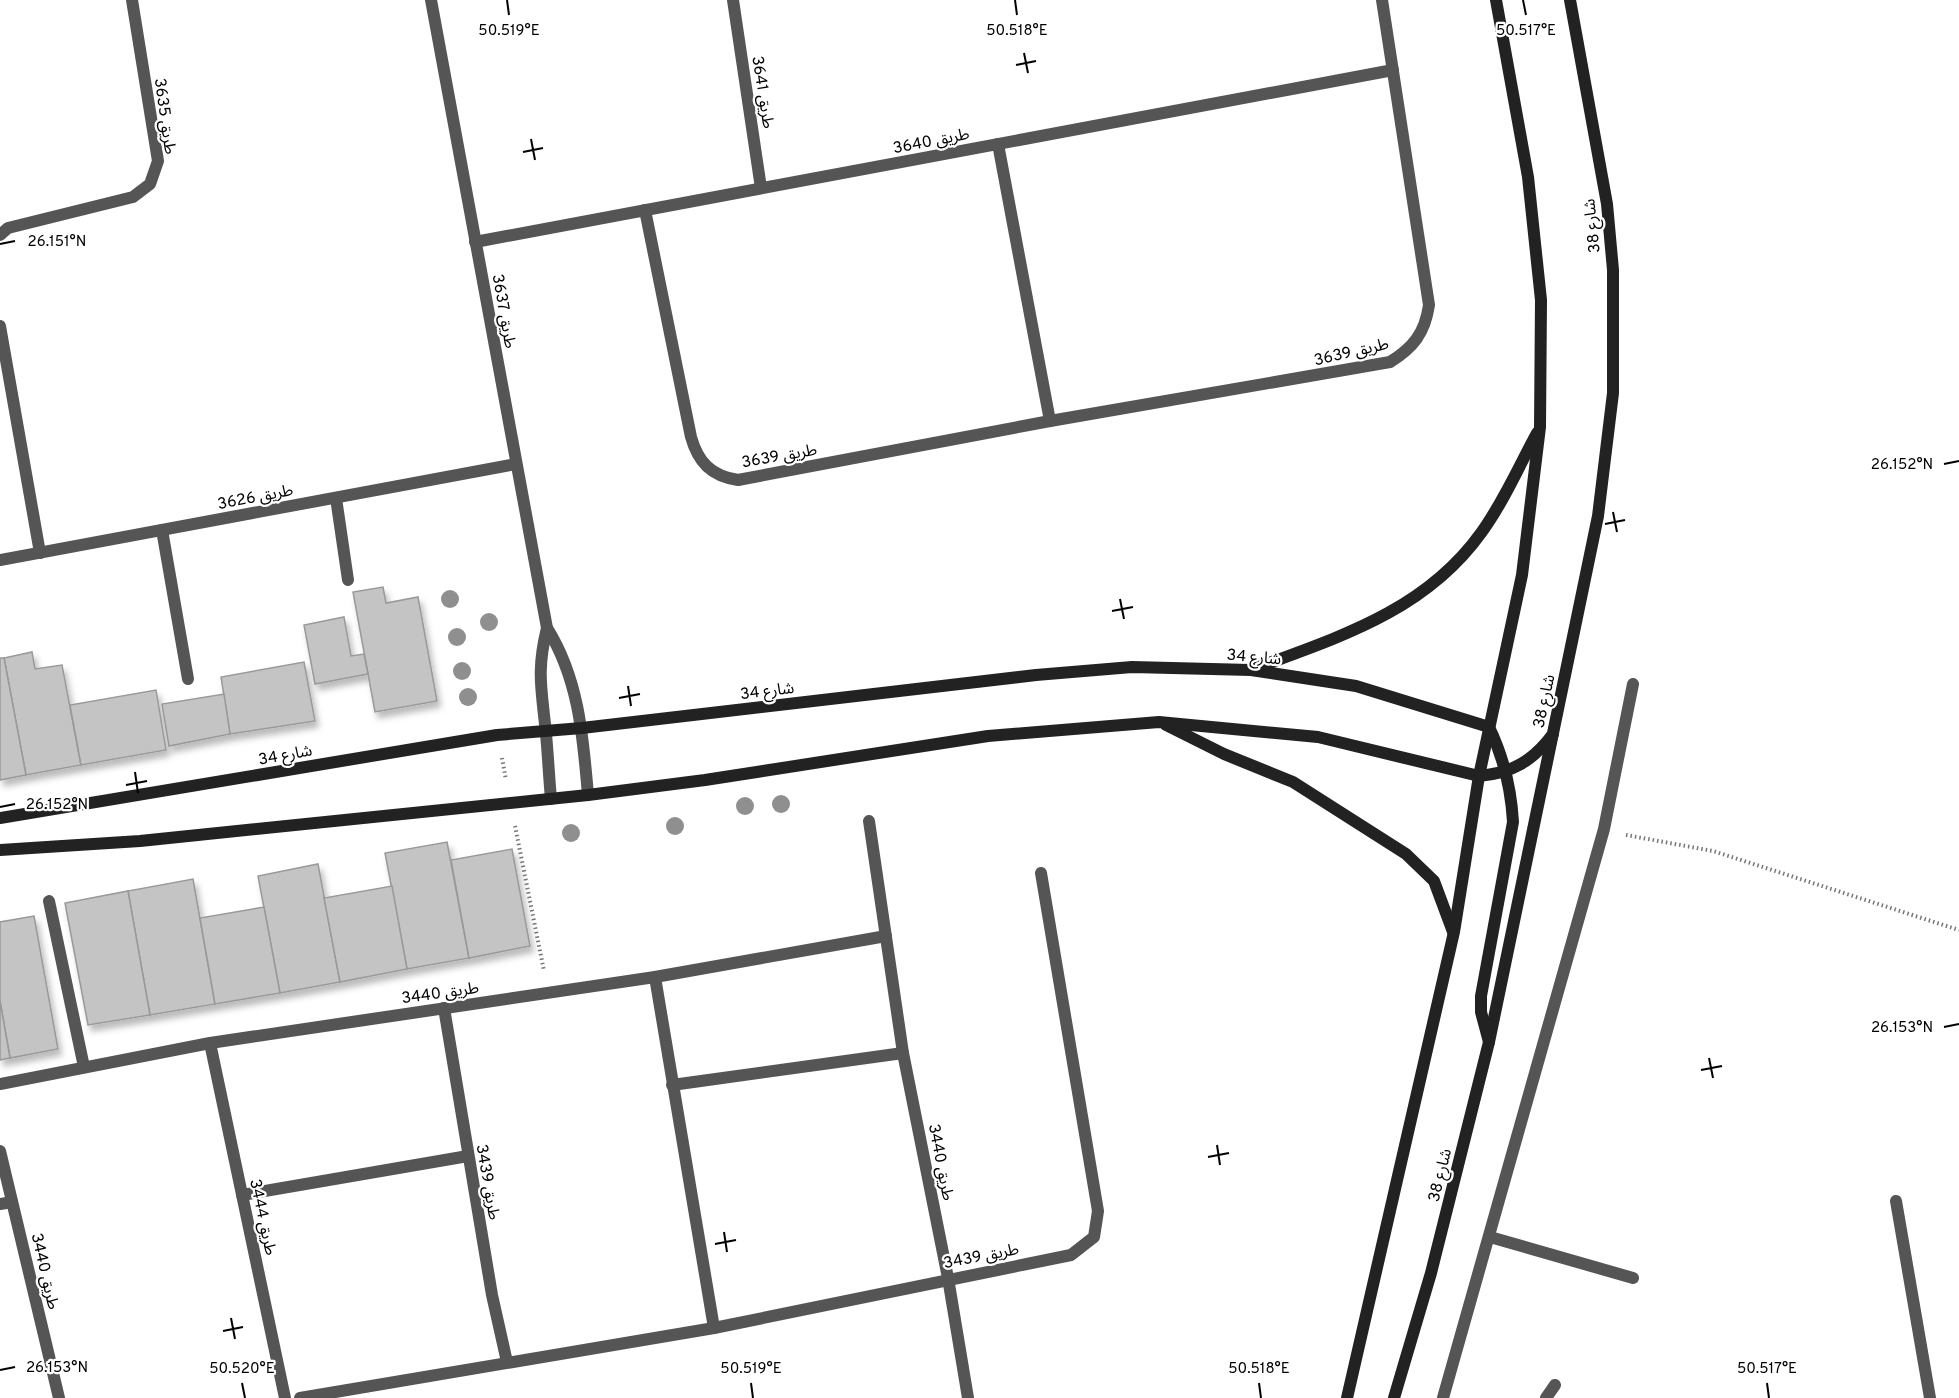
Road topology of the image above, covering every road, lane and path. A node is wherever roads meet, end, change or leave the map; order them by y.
1 (132, 0) edge
2 (430, 0) edge
3 (733, 0) edge
4 (1382, 0) edge
5 (1497, 0) edge
6 (1570, 0) edge
7 (1393, 70) junction
8 (999, 144) junction
9 (761, 188) junction
10 (645, 210) junction
11 (0, 235) edge
12 (475, 242) junction
13 (0, 326) edge
14 (1050, 421) junction
15 (1540, 427) junction
16 (516, 464) junction
17 (336, 498) junction
18 (162, 530) junction
19 (40, 553) junction
20 (0, 560) edge
21 (348, 580) dead end
22 (547, 628) junction
23 (1251, 670) junction
24 (188, 679) dead end
25 (1633, 684) dead end
26 (1160, 722) junction
27 (1489, 727) junction
28 (582, 728) junction
29 (546, 731) junction
30 (1553, 734) junction
31 (497, 735) junction
32 (1506, 771) junction
33 (1479, 776) junction
34 (588, 795) junction
35 (551, 799) junction
36 (510, 803) junction
37 (0, 818) edge
38 (869, 821) dead end
39 (1604, 829) junction
40 (0, 850) edge
41 (1041, 873) dead end
42 (49, 901) dead end
43 (1959, 930) edge
44 (1454, 932) junction
45 (886, 936) junction
46 (655, 977) junction
47 (549, 993) junction
48 (444, 1008) junction
49 (1489, 1042) junction
50 (210, 1043) junction
51 (903, 1053) junction
52 (84, 1067) junction
53 (0, 1084) edge
54 (672, 1085) junction
55 (0, 1151) edge
56 (468, 1156) junction
57 (242, 1195) junction
58 (1896, 1201) dead end
59 (6, 1203) edge
60 (1490, 1237) junction
61 (948, 1278) junction
62 (1634, 1278) dead end
63 (714, 1328) junction
64 (507, 1362) junction
65 (1555, 1384) dead end
66 (59, 1398) edge
67 (285, 1398) edge
68 (302, 1398) edge
69 (968, 1398) edge
70 (1347, 1398) edge
71 (1394, 1398) edge
72 (1443, 1398) edge
73 (1546, 1398) edge
74 (1930, 1398) edge

1 - 11 street, طريق 3635
2 - 12 street, طريق 3637
3 - 9 street, طريق 3641
4 - 7 street, طريق 3639
5 - 15 street
6 - 30 street, شارع 38
7 - 8 street, طريق 3640
7 - 14 street, طريق 3639
8 - 9 street, طريق 3640
8 - 14 street
9 - 10 street, طريق 3640
10 - 12 street, طريق 3640
10 - 14 street, طريق 3639
12 - 16 street, طريق 3637
13 - 19 street
15 - 23 street
15 - 27 street
16 - 17 street, طريق 3626
16 - 22 street, طريق 3637
17 - 18 street, طريق 3626
17 - 21 street
18 - 19 street, طريق 3626
18 - 24 street
19 - 20 street, طريق 3626
22 - 28 street, طريق 3637
22 - 29 street, طريق 3637
23 - 27 street, شارع 34
23 - 28 street, شارع 34
25 - 39 street
26 - 33 street
26 - 34 street
26 - 44 street
27 - 32 street
27 - 33 street
28 - 29 street, شارع 34
28 - 34 street, طريق 3637
29 - 31 street, شارع 34
29 - 35 street, طريق 3637
30 - 32 street
30 - 49 street, شارع 38
31 - 36 path
31 - 37 street, شارع 34
32 - 33 street
32 - 49 street
33 - 44 street
34 - 35 street
35 - 36 street
36 - 40 street
36 - 47 path
38 - 45 street, طريق 3440
39 - 43 path
39 - 60 street
41 - 61 street, طريق 3439
42 - 52 street
44 - 70 street
45 - 46 street, طريق 3440
45 - 51 street, طريق 3440
46 - 47 street, طريق 3440
46 - 54 street
47 - 48 street, طريق 3440
48 - 50 street, طريق 3440
48 - 56 street, طريق 3439
49 - 71 street, شارع 38
50 - 52 street, طريق 3440
50 - 57 street, طريق 3444
51 - 54 street
51 - 61 street, طريق 3440
52 - 53 street, طريق 3440
54 - 63 street
55 - 59 street, طريق 3440
56 - 57 street
56 - 64 street, طريق 3439
57 - 67 street, طريق 3444
58 - 74 street
59 - 66 street, طريق 3440
60 - 62 street
60 - 72 street
61 - 63 street, طريق 3439
61 - 69 street, طريق 3440
63 - 64 street, طريق 3439
64 - 68 street, طريق 3439
65 - 73 street

